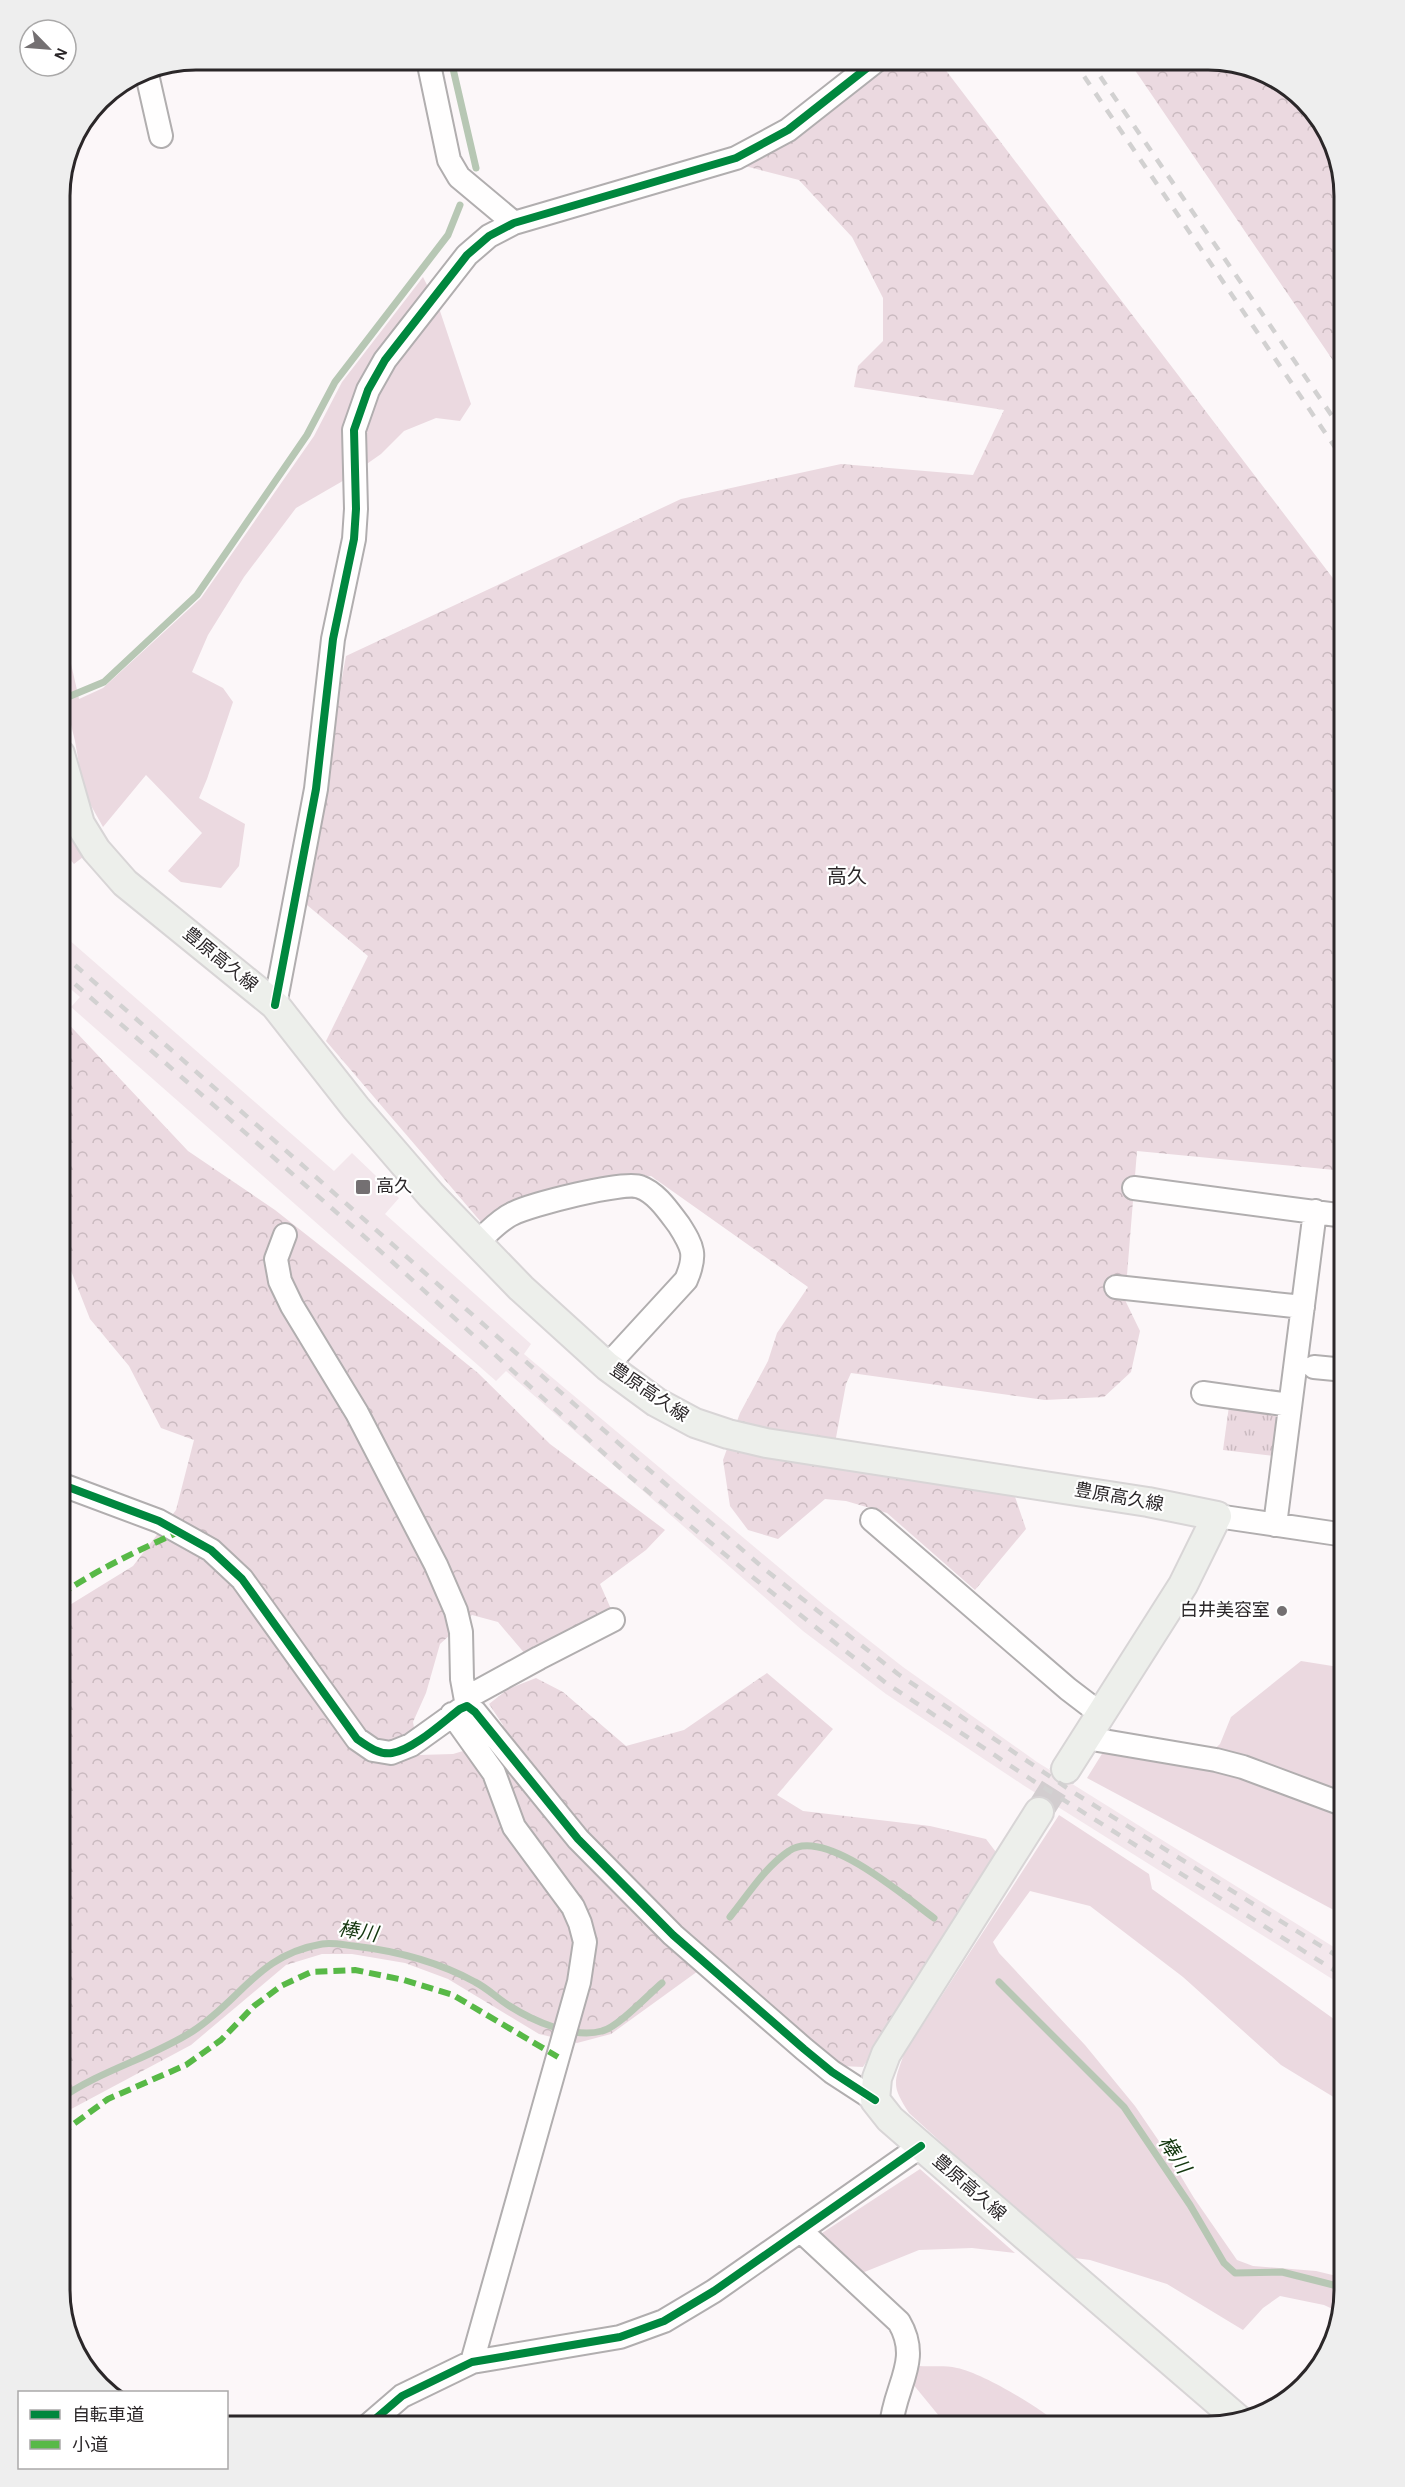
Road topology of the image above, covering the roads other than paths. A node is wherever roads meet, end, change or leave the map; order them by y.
1 (430, 71) edge
2 (863, 71) edge
3 (148, 81) edge
4 (161, 136) dead end
5 (514, 223) junction
6 (71, 791) edge
7 (275, 1005) junction
8 (1134, 1188) dead end
9 (1316, 1212) junction
10 (1334, 1214) edge
11 (285, 1235) dead end
12 (476, 1243) junction
13 (1116, 1287) dead end
14 (1303, 1307) junction
15 (607, 1365) junction
16 (1314, 1366) dead end
17 (1334, 1369) edge
18 (1203, 1393) dead end
19 (1290, 1405) junction
20 (70, 1488) edge
21 (1217, 1516) junction
22 (872, 1520) dead end
23 (1275, 1525) junction
24 (1334, 1533) edge
25 (613, 1620) dead end
26 (462, 1706) junction
27 (1102, 1715) junction
28 (1086, 1738) junction
29 (1066, 1769) tunnel mouth
30 (1334, 1801) edge
31 (1039, 1812) tunnel mouth
32 (875, 2100) junction
33 (921, 2146) junction
34 (801, 2230) junction
35 (472, 2362) junction
36 (1232, 2414) edge
37 (379, 2416) edge
38 (892, 2416) edge

1 - 5 street
2 - 5 street
3 - 4 street
5 - 7 street
6 - 7 main road, 豊原高久線
7 - 12 main road, 豊原高久線
8 - 9 street
9 - 10 street
9 - 14 street
11 - 26 street
12 - 15 main road, 豊原高久線
12 - 15 street
13 - 14 street
14 - 19 street
15 - 21 main road, 豊原高久線
16 - 17 street
18 - 19 street
19 - 23 street
20 - 26 street
21 - 23 street
21 - 27 main road
22 - 27 street
23 - 24 street
25 - 26 street
26 - 32 street
26 - 35 street
27 - 28 main road
28 - 29 main road
28 - 30 street
31 - 32 main road
32 - 33 main road, 豊原高久線
33 - 34 street
33 - 36 main road, 豊原高久線
34 - 35 street
34 - 38 street
35 - 37 street

